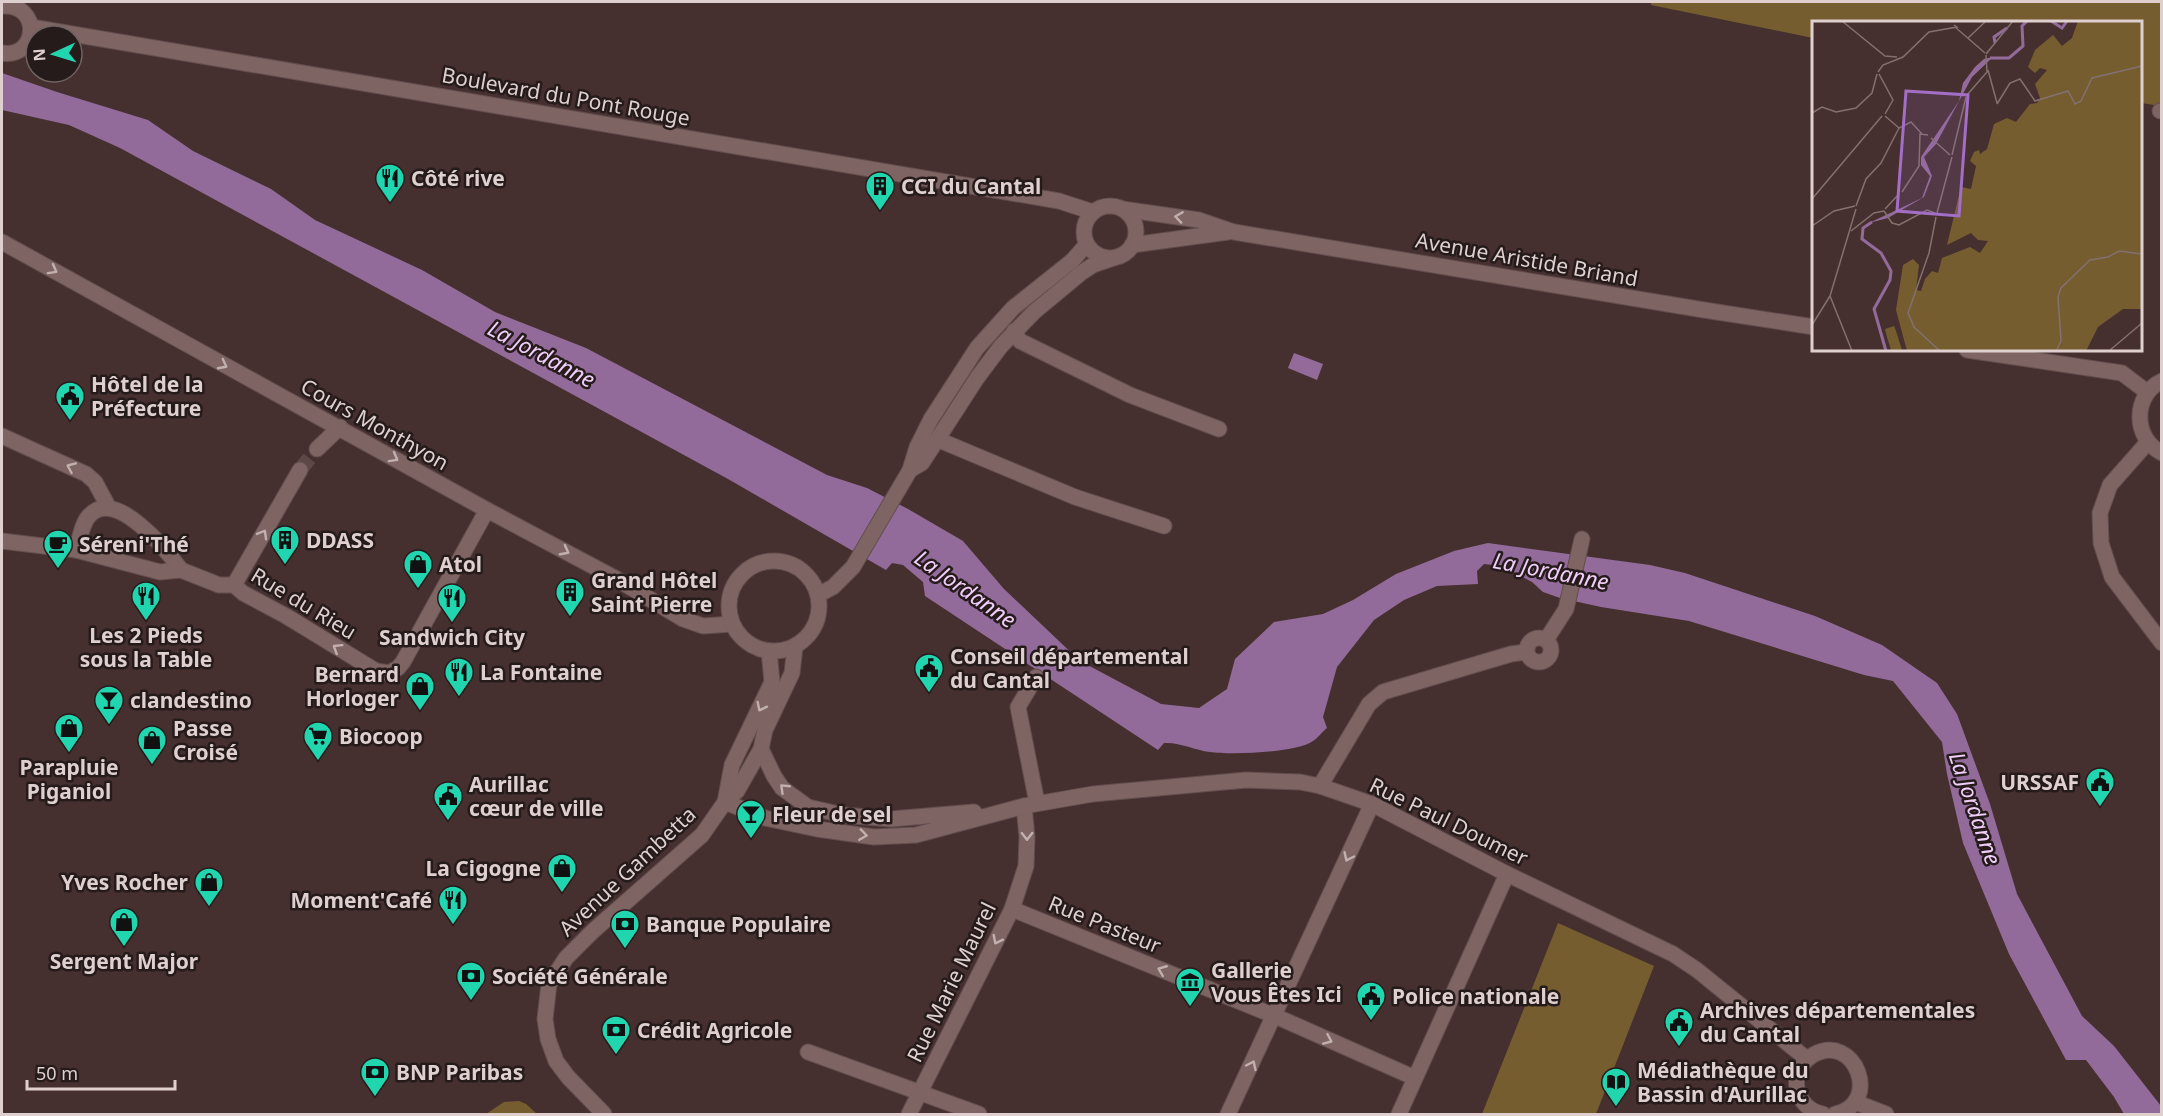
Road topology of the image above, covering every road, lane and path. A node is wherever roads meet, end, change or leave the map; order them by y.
1 (2, 5) edge
2 (30, 24) edge
3 (84, 36) edge
4 (24, 45) edge
5 (2, 54) edge
6 (1122, 209) junction
7 (1093, 212) junction
8 (1234, 232) junction
9 (2, 242) edge
10 (1087, 244) junction
11 (1132, 244) junction
12 (1114, 258) junction
13 (1067, 265) junction
14 (1812, 327) edge
15 (1014, 332) junction
16 (982, 342) junction
17 (1974, 351) edge
18 (977, 378) junction
19 (2162, 381) edge
20 (2148, 392) junction
21 (942, 402) junction
22 (931, 419) junction
23 (340, 428) junction
24 (1219, 429) dead end
25 (2, 436) edge
26 (939, 440) junction
27 (2148, 442) junction
28 (318, 449) tunnel mouth
29 (2162, 453) edge
30 (926, 458) junction
31 (300, 470) tunnel mouth
32 (910, 470) junction
33 (109, 508) junction
34 (487, 510) junction
35 (1164, 526) dead end
36 (1582, 539) dead end
37 (2, 541) edge
38 (76, 550) junction
39 (181, 570) junction
40 (234, 585) junction
41 (818, 595) junction
42 (732, 624) junction
43 (2162, 643) edge
44 (795, 647) junction
45 (769, 651) junction
46 (1036, 678) dead end
47 (760, 749) junction
48 (1320, 786) junction
49 (725, 802) junction
50 (1031, 804) junction
51 (1372, 804) junction
52 (1507, 874) junction
53 (1012, 909) junction
54 (1275, 1016) junction
55 (808, 1052) dead end
56 (1807, 1059) junction
57 (1414, 1078) junction
58 (920, 1092) junction
59 (1855, 1102) junction
60 (1805, 1111) edge
61 (604, 1114) edge
62 (909, 1114) edge
63 (979, 1114) edge
64 (1228, 1114) edge
65 (1399, 1114) edge
66 (1823, 1114) edge
67 (1835, 1114) edge
68 (1886, 1114) edge

1 - 2 main road
3 - 7 main road, Boulevard du Pont Rouge
4 - 5 main road
6 - 7 main road
8 -> 6 main road, Avenue Aristide Briand
6 - 11 main road
7 - 10 main road
8 - 11 main road, Avenue Aristide Briand
8 - 14 main road, Avenue Aristide Briand
9 -> 23 main road, Cours Monthyon
10 - 12 main road
10 - 13 main road
11 - 12 main road
12 - 15 main road
13 - 15 main road
13 - 16 main road
15 - 18 main road
15 - 24 main road
16 - 18 main road
16 - 21 main road
17 - 20 main road
18 - 26 main road
19 - 20 main road
20 - 27 main road
21 - 22 main road
21 - 26 main road
22 - 30 main road
22 - 32 main road
23 - 28 main road
23 -> 34 main road, Cours Monthyon
33 -> 25 main road
26 - 30 main road
26 - 35 main road
27 - 29 main road
27 - 43 main road
30 - 32 main road
40 -> 31 main road
32 - 41 main road
33 - 38 main road
33 - 39 main road
34 -> 40 main road, Rue du Rieu
34 -> 42 main road, Cours Monthyon
36 - 48 main road
37 - 38 main road
38 - 39 main road, Rue du Rieu
39 - 40 main road, Rue du Rieu
41 - 42 main road
41 - 44 main road
42 - 45 main road
44 - 45 main road
44 - 47 main road
45 -> 49 main road, Avenue Gambetta
46 - 50 main road, Rue Marie Maurel
47 - 49 main road
50 -> 47 main road, Rue Paul Doumer
48 - 50 main road, Rue Paul Doumer
48 - 51 main road, Rue Paul Doumer
49 -> 50 main road, Rue Paul Doumer
49 - 61 main road, Avenue Gambetta
50 -> 53 main road, Rue Marie Maurel
51 - 52 main road, Rue Paul Doumer
51 -> 54 main road
52 - 56 main road, Rue Paul Doumer
52 - 57 main road
54 -> 53 main road, Rue Pasteur
53 -> 58 main road, Rue Marie Maurel
54 -> 57 main road, Rue Pasteur
64 -> 54 main road
55 - 58 main road
56 - 59 main road
56 - 60 main road
57 - 65 main road
58 - 62 main road, Rue Marie Maurel
58 - 63 main road
59 - 67 main road
59 - 68 main road
60 - 66 main road

